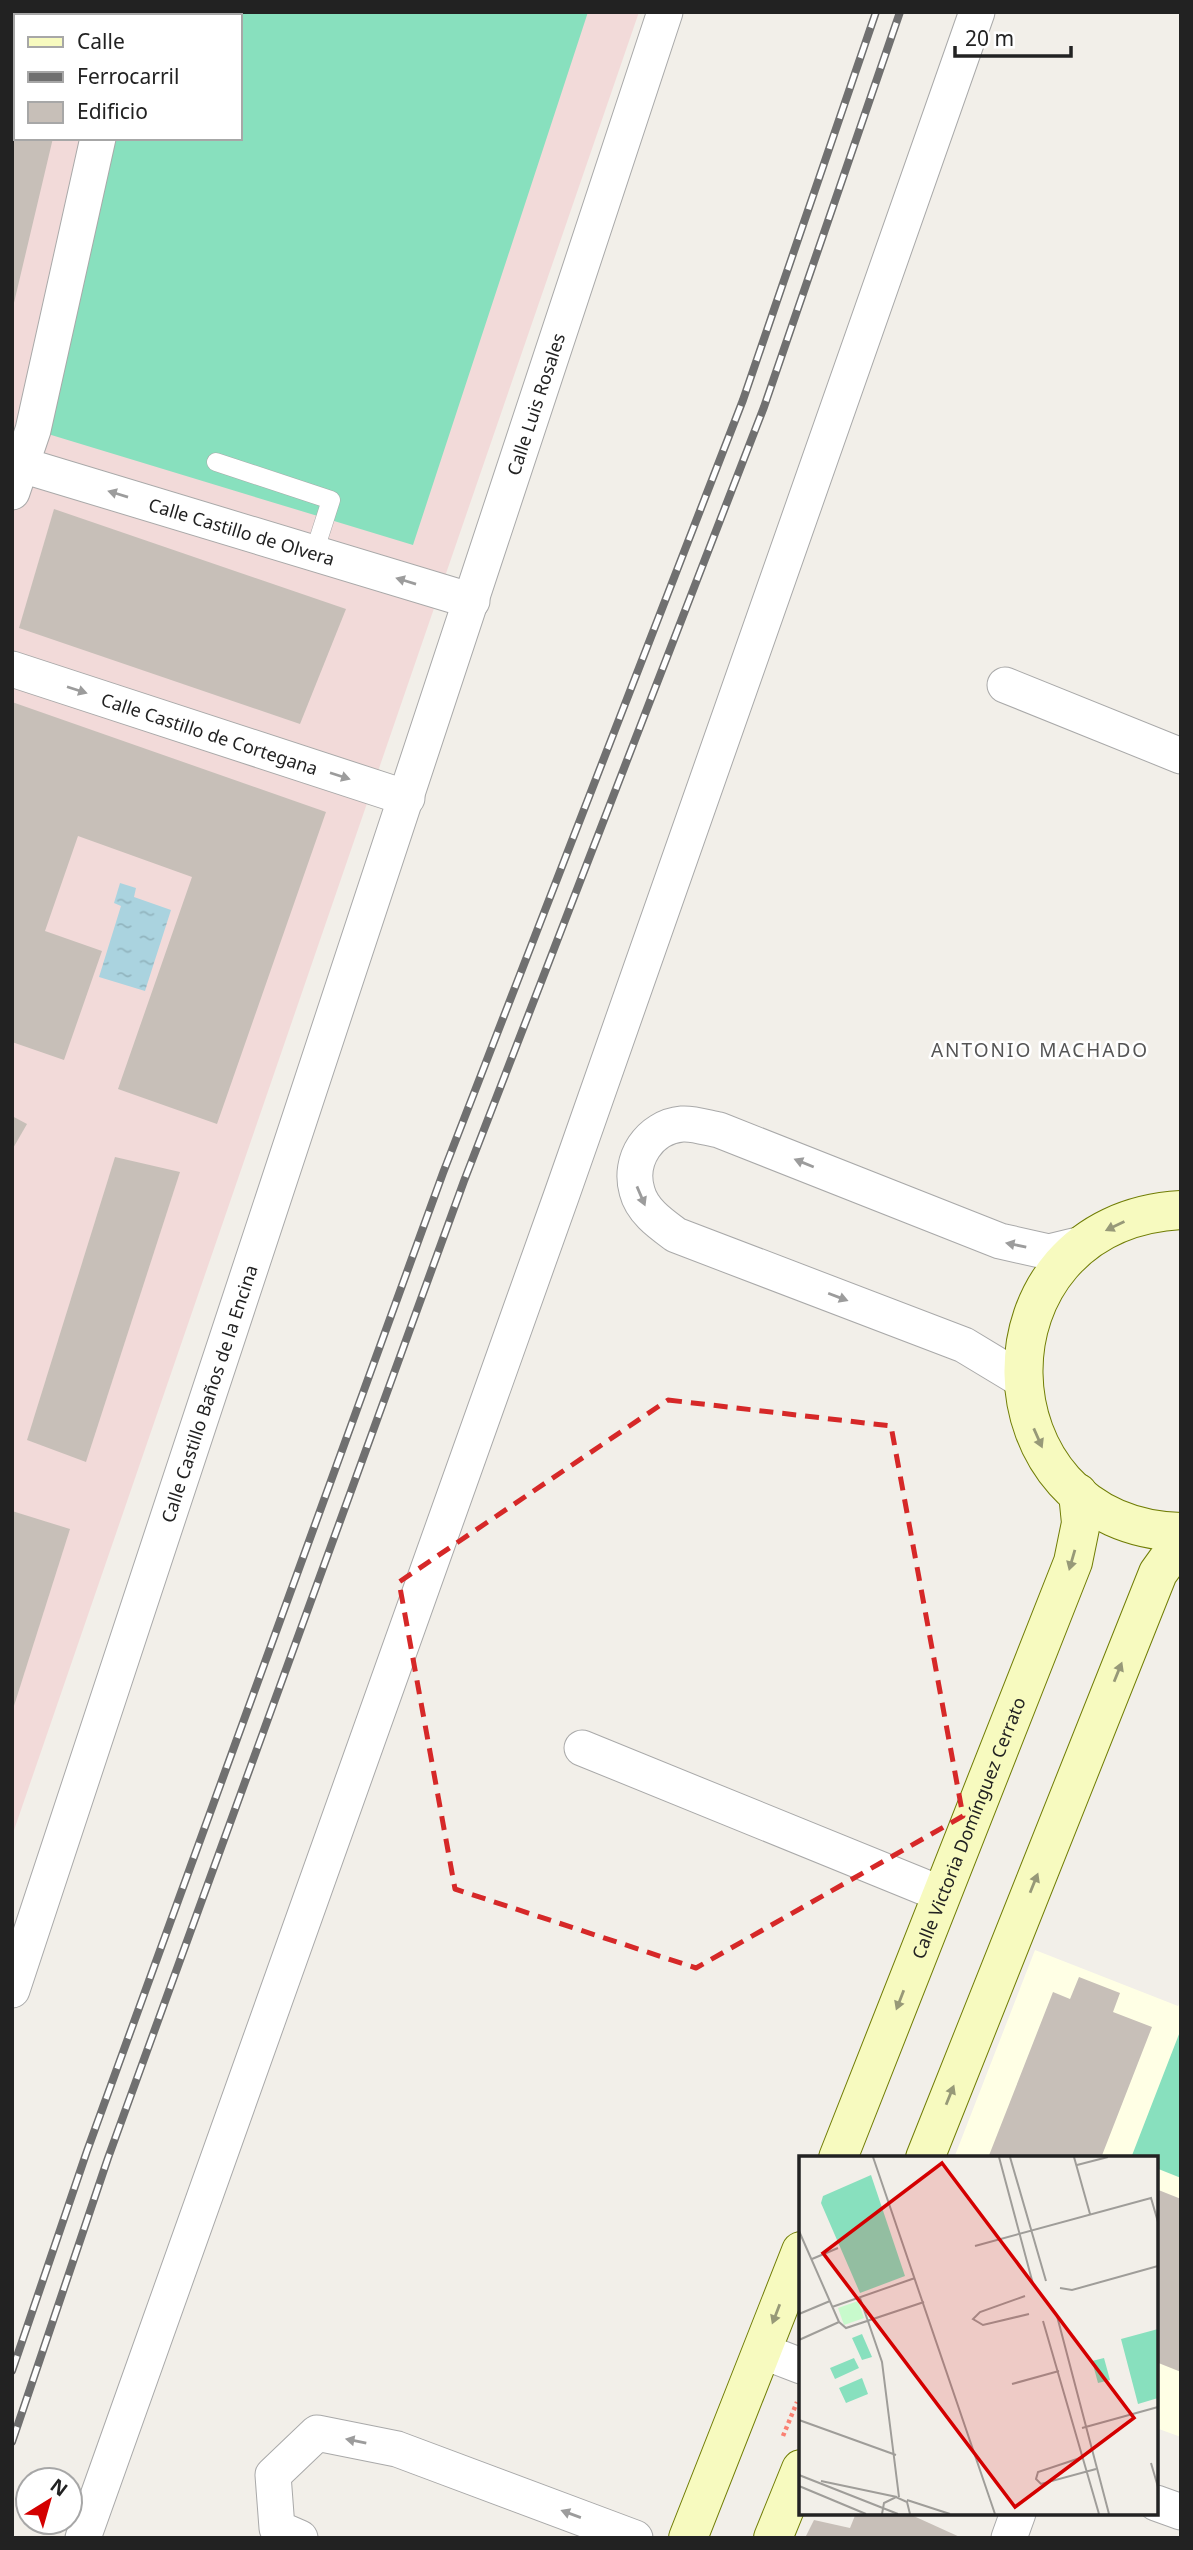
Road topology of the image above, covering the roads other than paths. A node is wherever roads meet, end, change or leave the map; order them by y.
1 (665, 12) edge
2 (977, 12) edge
3 (98, 140) edge
4 (216, 462) dead end
5 (15, 473) edge
6 (314, 553) junction
7 (471, 601) junction
8 (12, 669) edge
9 (1005, 685) dead end
10 (1181, 756) edge
11 (407, 798) junction
12 (1181, 1210) edge
13 (1082, 1244) junction
14 (1022, 1380) junction
15 (1078, 1493) junction
16 (1181, 1532) edge
17 (1181, 1541) edge
18 (582, 1748) dead end
19 (941, 1894) junction
20 (12, 1990) edge
21 (839, 2156) edge
22 (926, 2156) edge
23 (799, 2256) edge
24 (762, 2351) junction
25 (799, 2365) edge
26 (799, 2474) edge
27 (1158, 2504) edge
28 (1181, 2512) edge
29 (1017, 2515) edge
30 (83, 2538) edge
31 (300, 2538) edge
32 (635, 2538) edge
33 (688, 2538) edge
34 (774, 2538) edge
35 (1009, 2538) edge

1 - 7 street, Calle Luis Rosales
2 - 30 street
3 - 5 street
4 - 6 lane
6 -> 5 street, Calle Castillo de Olvera
7 -> 6 street, Calle Castillo de Olvera
7 - 11 street, Calle Luis Rosales
8 -> 11 street, Calle Castillo de Cortegana
9 - 10 street
11 - 20 street, Calle Castillo Baños de la Encina
12 -> 13 street
13 - 14 street
13 -> 14 street
14 -> 15 street
15 - 16 street
15 -> 19 street, Calle Victoria Domínguez Cerrato
22 -> 17 street
18 - 19 street
19 -> 21 street, Calle Victoria Domínguez Cerrato
23 -> 24 street
24 - 25 street
24 - 33 street
26 - 34 street
27 - 28 street
29 - 35 street
32 -> 31 street

